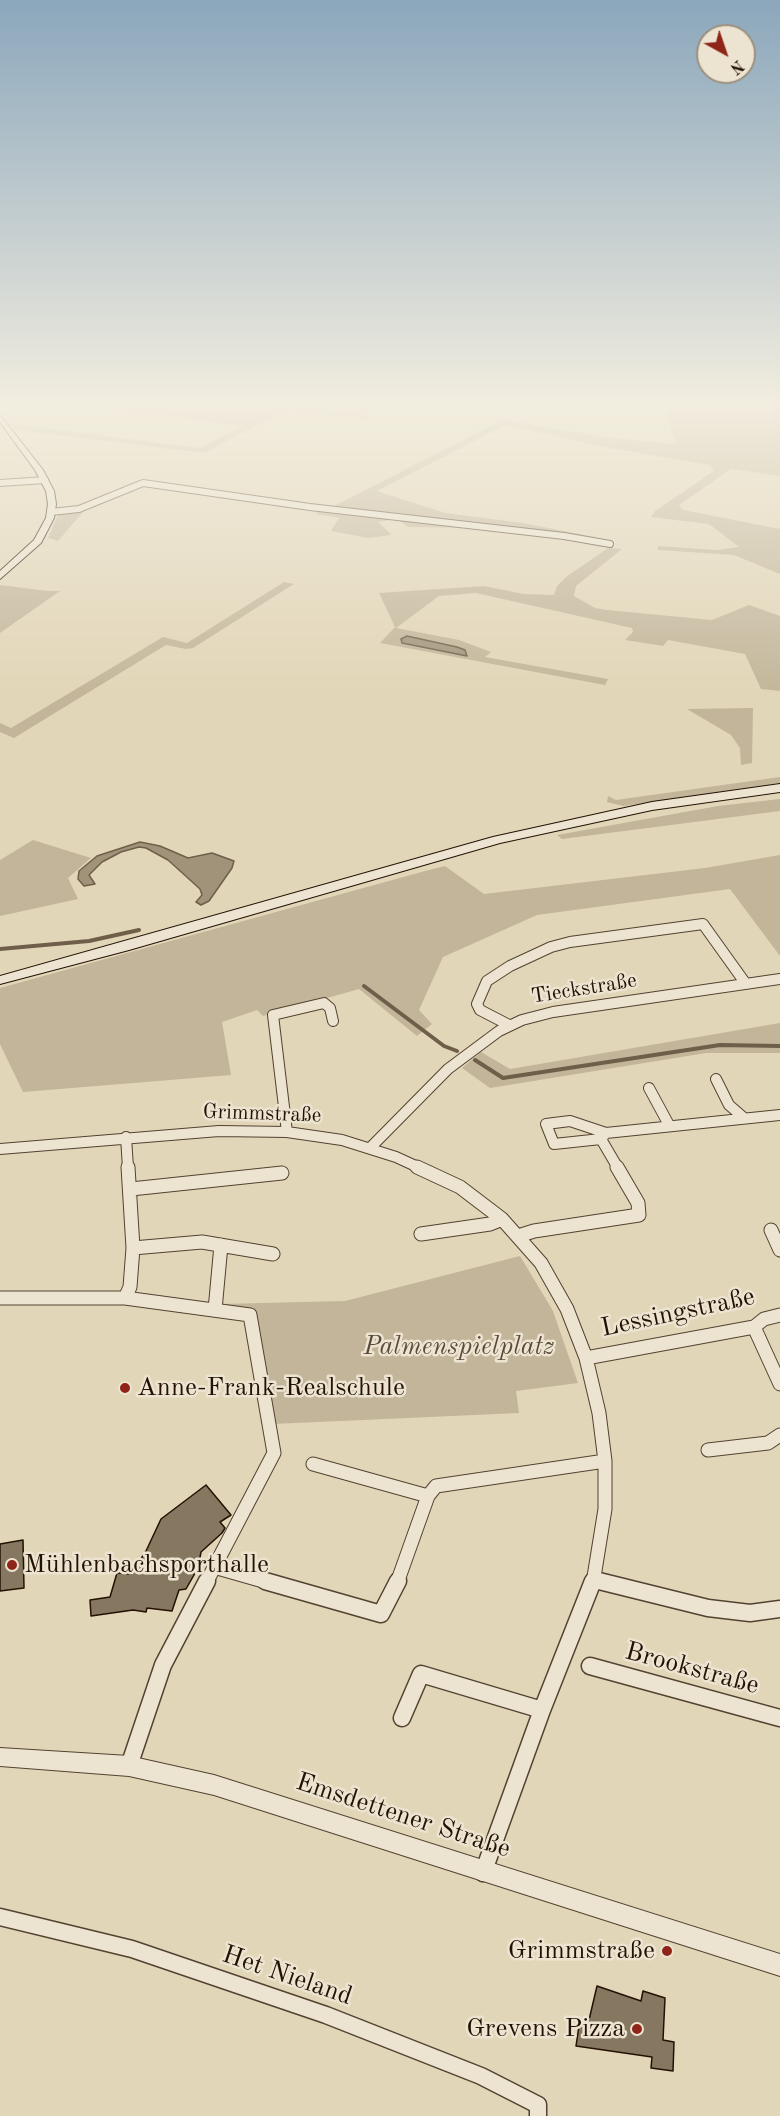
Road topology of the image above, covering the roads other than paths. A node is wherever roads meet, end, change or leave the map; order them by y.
1 (51, 501) edge
2 (99, 501) edge
3 (266, 501) edge
4 (51, 512) junction
5 (610, 543) dead end
6 (0, 576) edge
7 (780, 788) edge
8 (780, 979) edge
9 (0, 980) edge
10 (746, 984) junction
11 (333, 1021) dead end
12 (509, 1025) junction
13 (716, 1079) dead end
14 (649, 1088) dead end
15 (780, 1115) edge
16 (744, 1118) junction
17 (669, 1125) junction
18 (287, 1132) junction
19 (126, 1137) junction
20 (370, 1148) junction
21 (0, 1149) edge
22 (282, 1173) dead end
23 (131, 1189) junction
24 (502, 1219) junction
25 (771, 1230) dead end
26 (421, 1234) dead end
27 (518, 1236) junction
28 (221, 1245) junction
29 (133, 1248) junction
30 (780, 1250) edge
31 (273, 1254) dead end
32 (0, 1298) edge
33 (125, 1298) junction
34 (215, 1310) junction
35 (780, 1315) edge
36 (754, 1327) junction
37 (586, 1358) junction
38 (780, 1384) edge
39 (780, 1435) edge
40 (708, 1450) dead end
41 (605, 1461) junction
42 (313, 1464) dead end
43 (428, 1496) junction
44 (214, 1566) junction
45 (594, 1580) junction
46 (780, 1609) edge
47 (590, 1666) dead end
48 (542, 1710) junction
49 (402, 1718) dead end
50 (780, 1718) edge
51 (0, 1757) edge
52 (129, 1766) junction
53 (483, 1873) junction
54 (0, 1917) edge
55 (780, 1965) edge
56 (538, 2116) edge

1 - 4 main road
2 - 4 street
3 - 5 street
4 - 6 main road
7 - 9 main road
8 - 10 street, Tieckstraße
10 - 12 street, Tieckstraße
10 - 12 street
11 - 18 street
12 - 20 street, Tieckstraße
13 - 16 street
14 - 17 street
15 - 16 street
16 - 17 street
17 - 27 street
18 - 19 street, Grimmstraße
18 - 20 street, Grimmstraße
19 - 21 street, Grimmstraße
19 - 23 street
20 - 24 street, Grimmstraße
22 - 23 street
23 - 29 street
24 - 26 street
24 - 27 street, Grimmstraße
25 - 30 street
27 - 37 street, Grimmstraße
28 - 29 street
28 - 31 street
28 - 34 street
29 - 33 street
32 - 33 street
33 - 34 street
34 - 44 street
35 - 36 street, Lessingstraße
36 - 37 street, Lessingstraße
36 - 38 street
37 - 41 street, Grimmstraße
39 - 40 street
41 - 43 street
41 - 45 street, Grimmstraße
42 - 43 street
43 - 44 street
44 - 52 street
45 - 46 street
45 - 48 street, Grimmstraße
47 - 50 street, Brookstraße
48 - 49 street
48 - 53 street, Grimmstraße
51 - 52 street, Emsdettener Straße
52 - 53 street, Emsdettener Straße
53 - 55 street, Emsdettener Straße
54 - 56 street, Het Nieland

